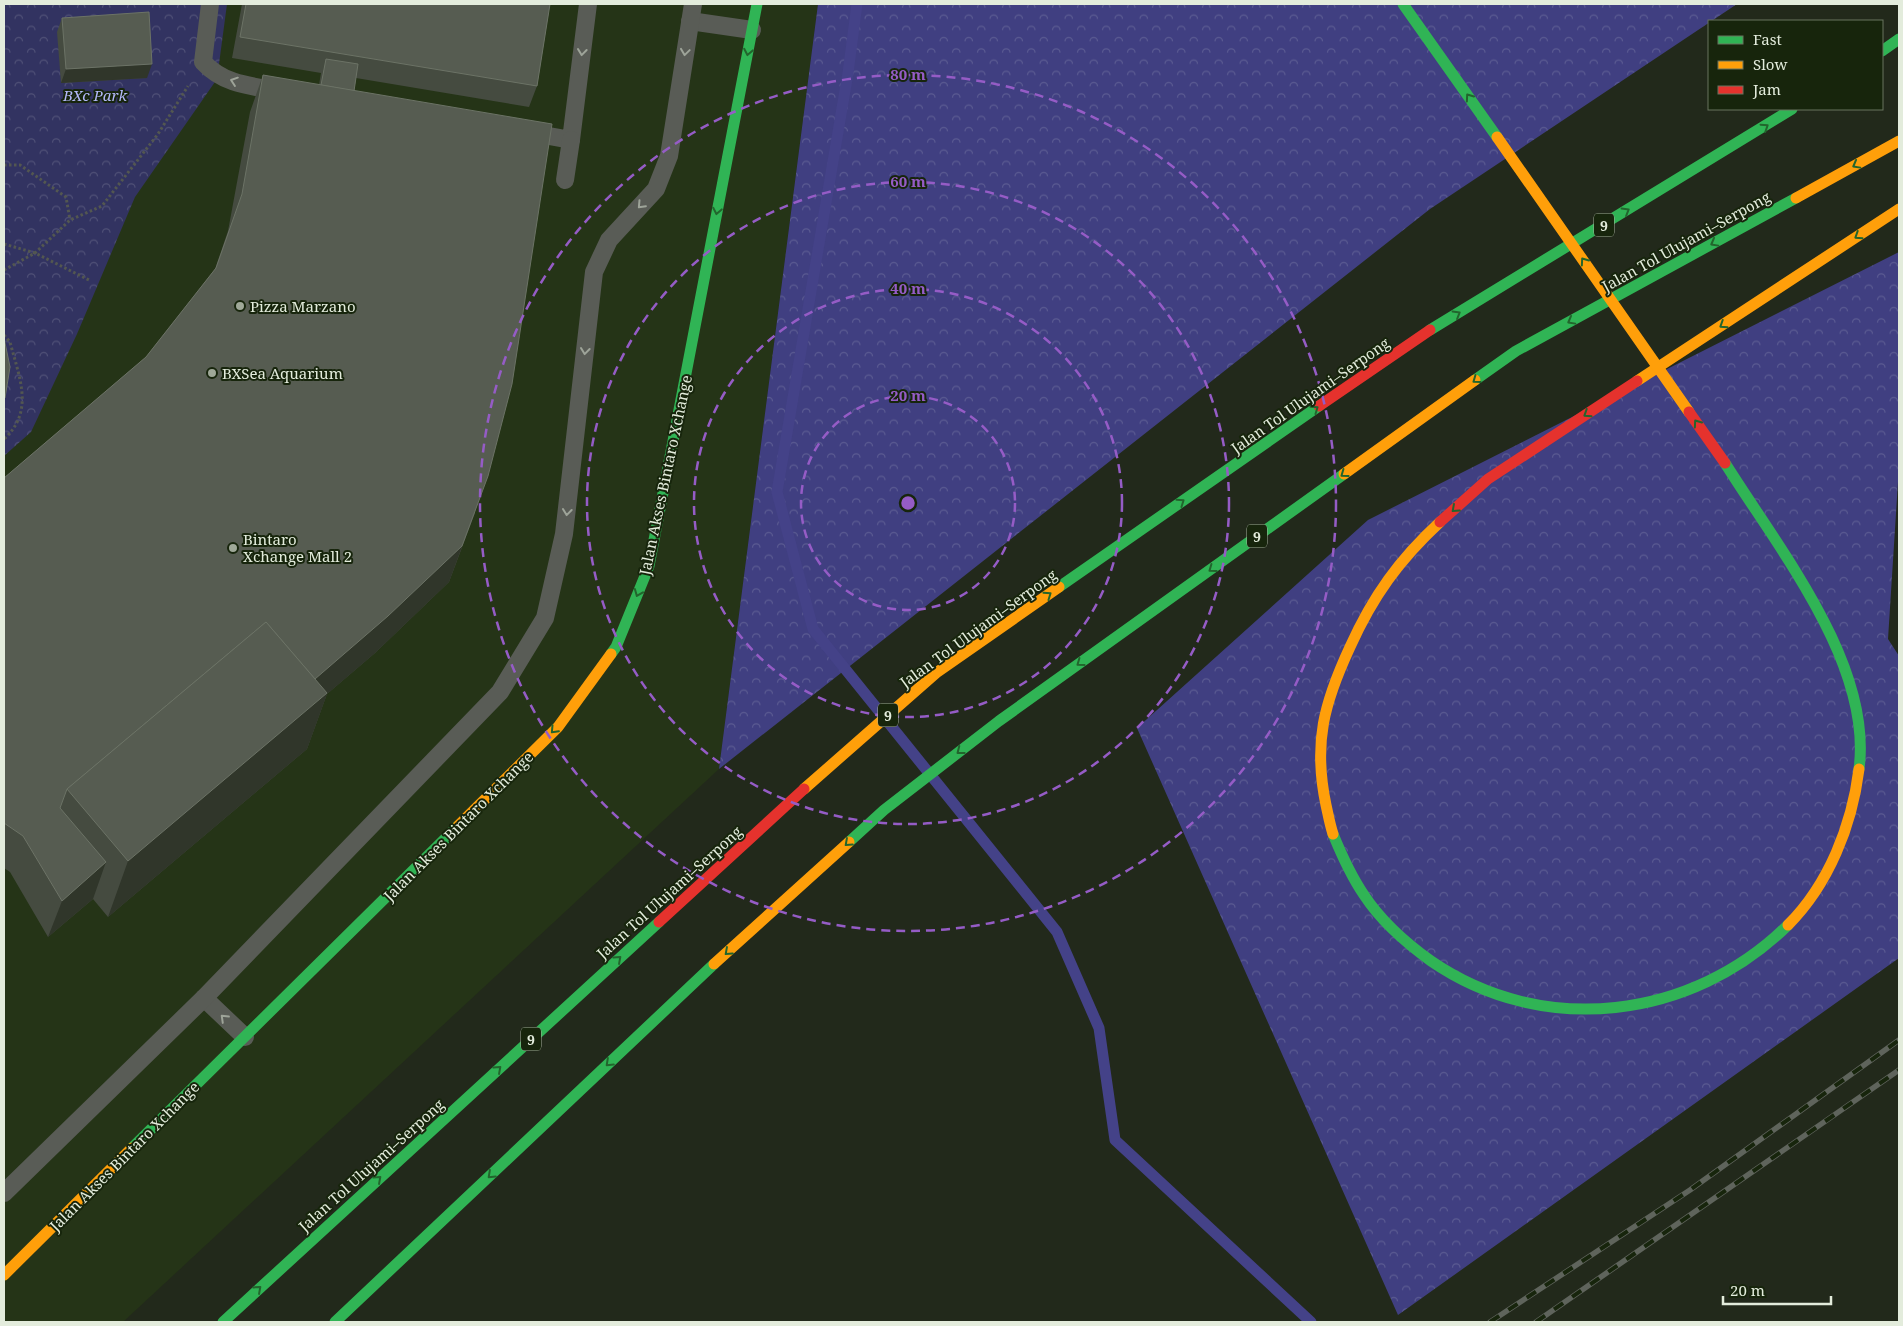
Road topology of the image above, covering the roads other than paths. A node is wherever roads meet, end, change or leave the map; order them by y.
1 (210, 4) edge
2 (588, 4) edge
3 (757, 4) edge
4 (1403, 4) edge
5 (691, 12) edge
6 (752, 30) junction
7 (1899, 39) edge
8 (1883, 50) edge
9 (298, 93) edge
10 (1790, 110) edge
11 (513, 130) edge
12 (571, 140) junction
13 (1899, 141) edge
14 (565, 180) dead end
15 (1899, 209) edge
16 (204, 998) junction
17 (245, 1037) junction
18 (4, 1193) edge
19 (4, 1275) edge
20 (223, 1322) edge
21 (335, 1322) edge

9 -> 1 lane
2 -> 12 lane
3 - 6 main road, Jalan Akses Bintaro Xchange
15 -> 4 main road, bridge
5 - 6 lane
5 -> 16 lane
6 -> 17 main road, Jalan Akses Bintaro Xchange
7 - 8 main road
20 -> 10 main road, Jalan Tol Ulujami–Serpong / 9
11 - 12 lane
12 - 14 lane
13 -> 21 main road, Jalan Tol Ulujami–Serpong / 9
17 -> 16 lane
16 - 18 lane
17 - 19 main road, Jalan Akses Bintaro Xchange

